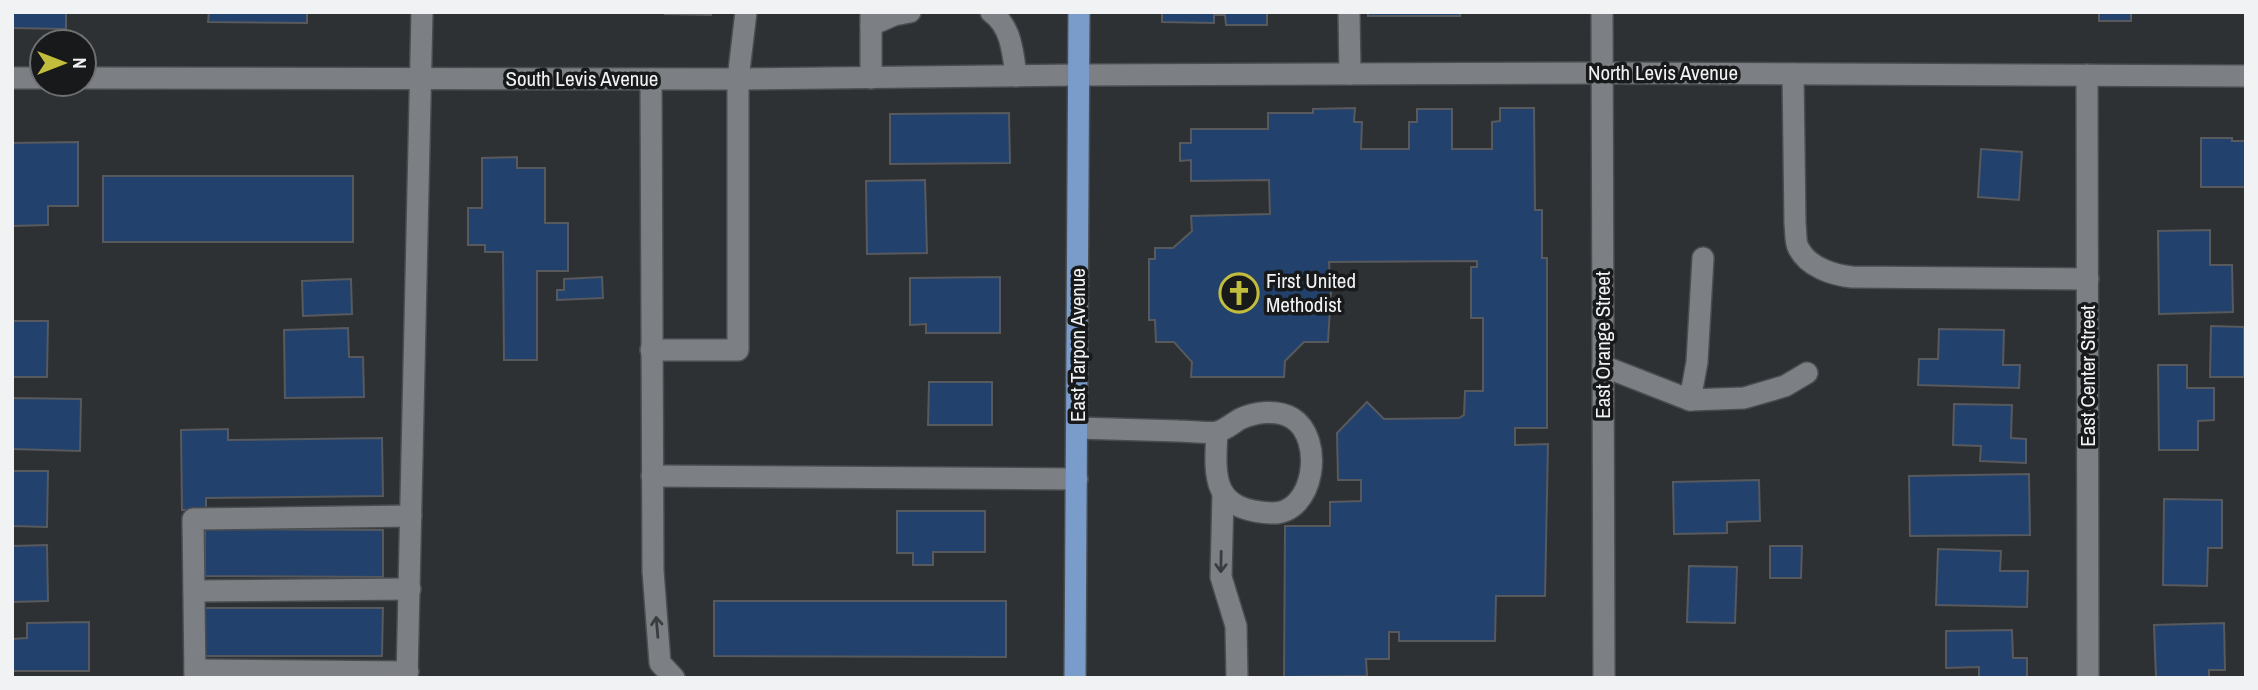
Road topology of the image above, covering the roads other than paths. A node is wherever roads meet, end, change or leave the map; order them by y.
1 (422, 12) edge
2 (746, 12) edge
3 (910, 12) edge
4 (991, 12) edge
5 (1079, 12) edge
6 (1349, 12) edge
7 (1602, 12) edge
8 (871, 18) edge
9 (1602, 73) junction
10 (1350, 74) junction
11 (1793, 74) junction
12 (1079, 75) junction
13 (2087, 75) junction
14 (1016, 76) junction
15 (2246, 76) edge
16 (98, 78) edge
17 (871, 78) junction
18 (422, 79) junction
19 (651, 79) junction
20 (738, 79) junction
21 (1703, 258) dead end
22 (2088, 279) junction
23 (651, 350) junction
24 (1603, 366) junction
25 (1807, 373) dead end
26 (1690, 400) junction
27 (1077, 428) junction
28 (1217, 432) junction
29 (652, 476) junction
30 (1077, 479) junction
31 (1223, 495) junction
32 (411, 516) junction
33 (410, 589) junction
34 (194, 591) junction
35 (195, 674) edge
36 (407, 675) edge
37 (674, 678) edge
38 (1075, 678) edge
39 (1237, 678) edge
40 (1604, 678) edge
41 (2088, 678) edge

1 - 18 street
2 - 20 street
3 - 8 street
4 - 14 street
5 - 12 main road, East Tarpon Avenue
6 - 10 street
7 - 9 street, East Orange Street
8 - 17 street
9 - 10 street, North Levis Avenue
9 - 11 street, North Levis Avenue
9 - 24 street, East Orange Street
10 - 12 street, North Levis Avenue
11 - 13 street, North Levis Avenue
11 - 22 street
12 - 14 street, South Levis Avenue
12 - 27 main road, East Tarpon Avenue
13 - 15 street, North Levis Avenue
13 - 22 street, East Center Street
14 - 17 street, South Levis Avenue
16 - 18 street, South Levis Avenue
17 - 20 street, South Levis Avenue
18 - 19 street, South Levis Avenue
18 - 32 street
19 - 20 street, South Levis Avenue
19 - 23 street
20 - 23 street
21 - 26 street
22 - 41 street, East Center Street
23 - 29 street
24 - 26 street
24 - 40 street, East Orange Street
25 - 26 street
27 - 28 street
27 - 30 main road, East Tarpon Avenue
28 - 31 street
28 - 31 street
29 - 30 street
37 -> 29 street
30 - 38 main road, East Tarpon Avenue
31 -> 39 street
32 - 33 street
32 - 34 street
33 - 34 street
33 - 36 street
34 - 35 street
35 - 36 street

